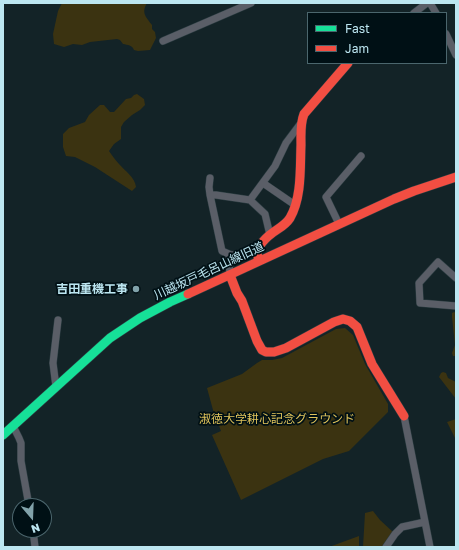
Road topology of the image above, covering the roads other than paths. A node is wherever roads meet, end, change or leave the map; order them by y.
1 (251, 3) edge
2 (430, 3) edge
3 (416, 12) edge
4 (435, 12) edge
5 (447, 36) edge
6 (163, 41) dead end
7 (456, 55) edge
8 (347, 64) edge
9 (301, 123) junction
10 (361, 156) dead end
11 (456, 177) edge
12 (210, 178) dead end
13 (263, 183) junction
14 (210, 195) junction
15 (250, 200) junction
16 (295, 205) junction
17 (339, 224) junction
18 (270, 235) junction
19 (256, 250) junction
20 (231, 256) junction
21 (259, 261) junction
22 (230, 275) junction
23 (456, 278) edge
24 (456, 306) edge
25 (58, 320) dead end
26 (56, 387) junction
27 (404, 416) joint
28 (13, 426) junction
29 (3, 435) edge
30 (28, 498) edge
31 (425, 522) junction
32 (386, 547) edge
33 (430, 547) edge

1 - 6 street
2 - 3 street
2 - 4 street
5 - 7 street
8 - 9 street
9 - 13 street
9 - 16 street
10 - 17 street
11 - 17 street, 川越坂戸毛呂山線旧道
12 - 14 street
13 - 15 street
13 - 16 street
14 - 15 street
14 - 20 street
15 - 18 street
16 - 18 street
17 - 21 street, 川越坂戸毛呂山線旧道
18 - 19 street
19 - 20 street
19 - 21 street
20 - 22 street
21 - 22 street, 川越坂戸毛呂山線旧道
22 - 26 street, 川越坂戸毛呂山線旧道
22 - 27 street
23 - 24 street
25 - 26 street
26 - 28 street, 川越坂戸毛呂山線旧道
27 - 31 street
28 - 29 street, 川越坂戸毛呂山線旧道
28 - 30 street
31 - 32 street
31 - 33 street

